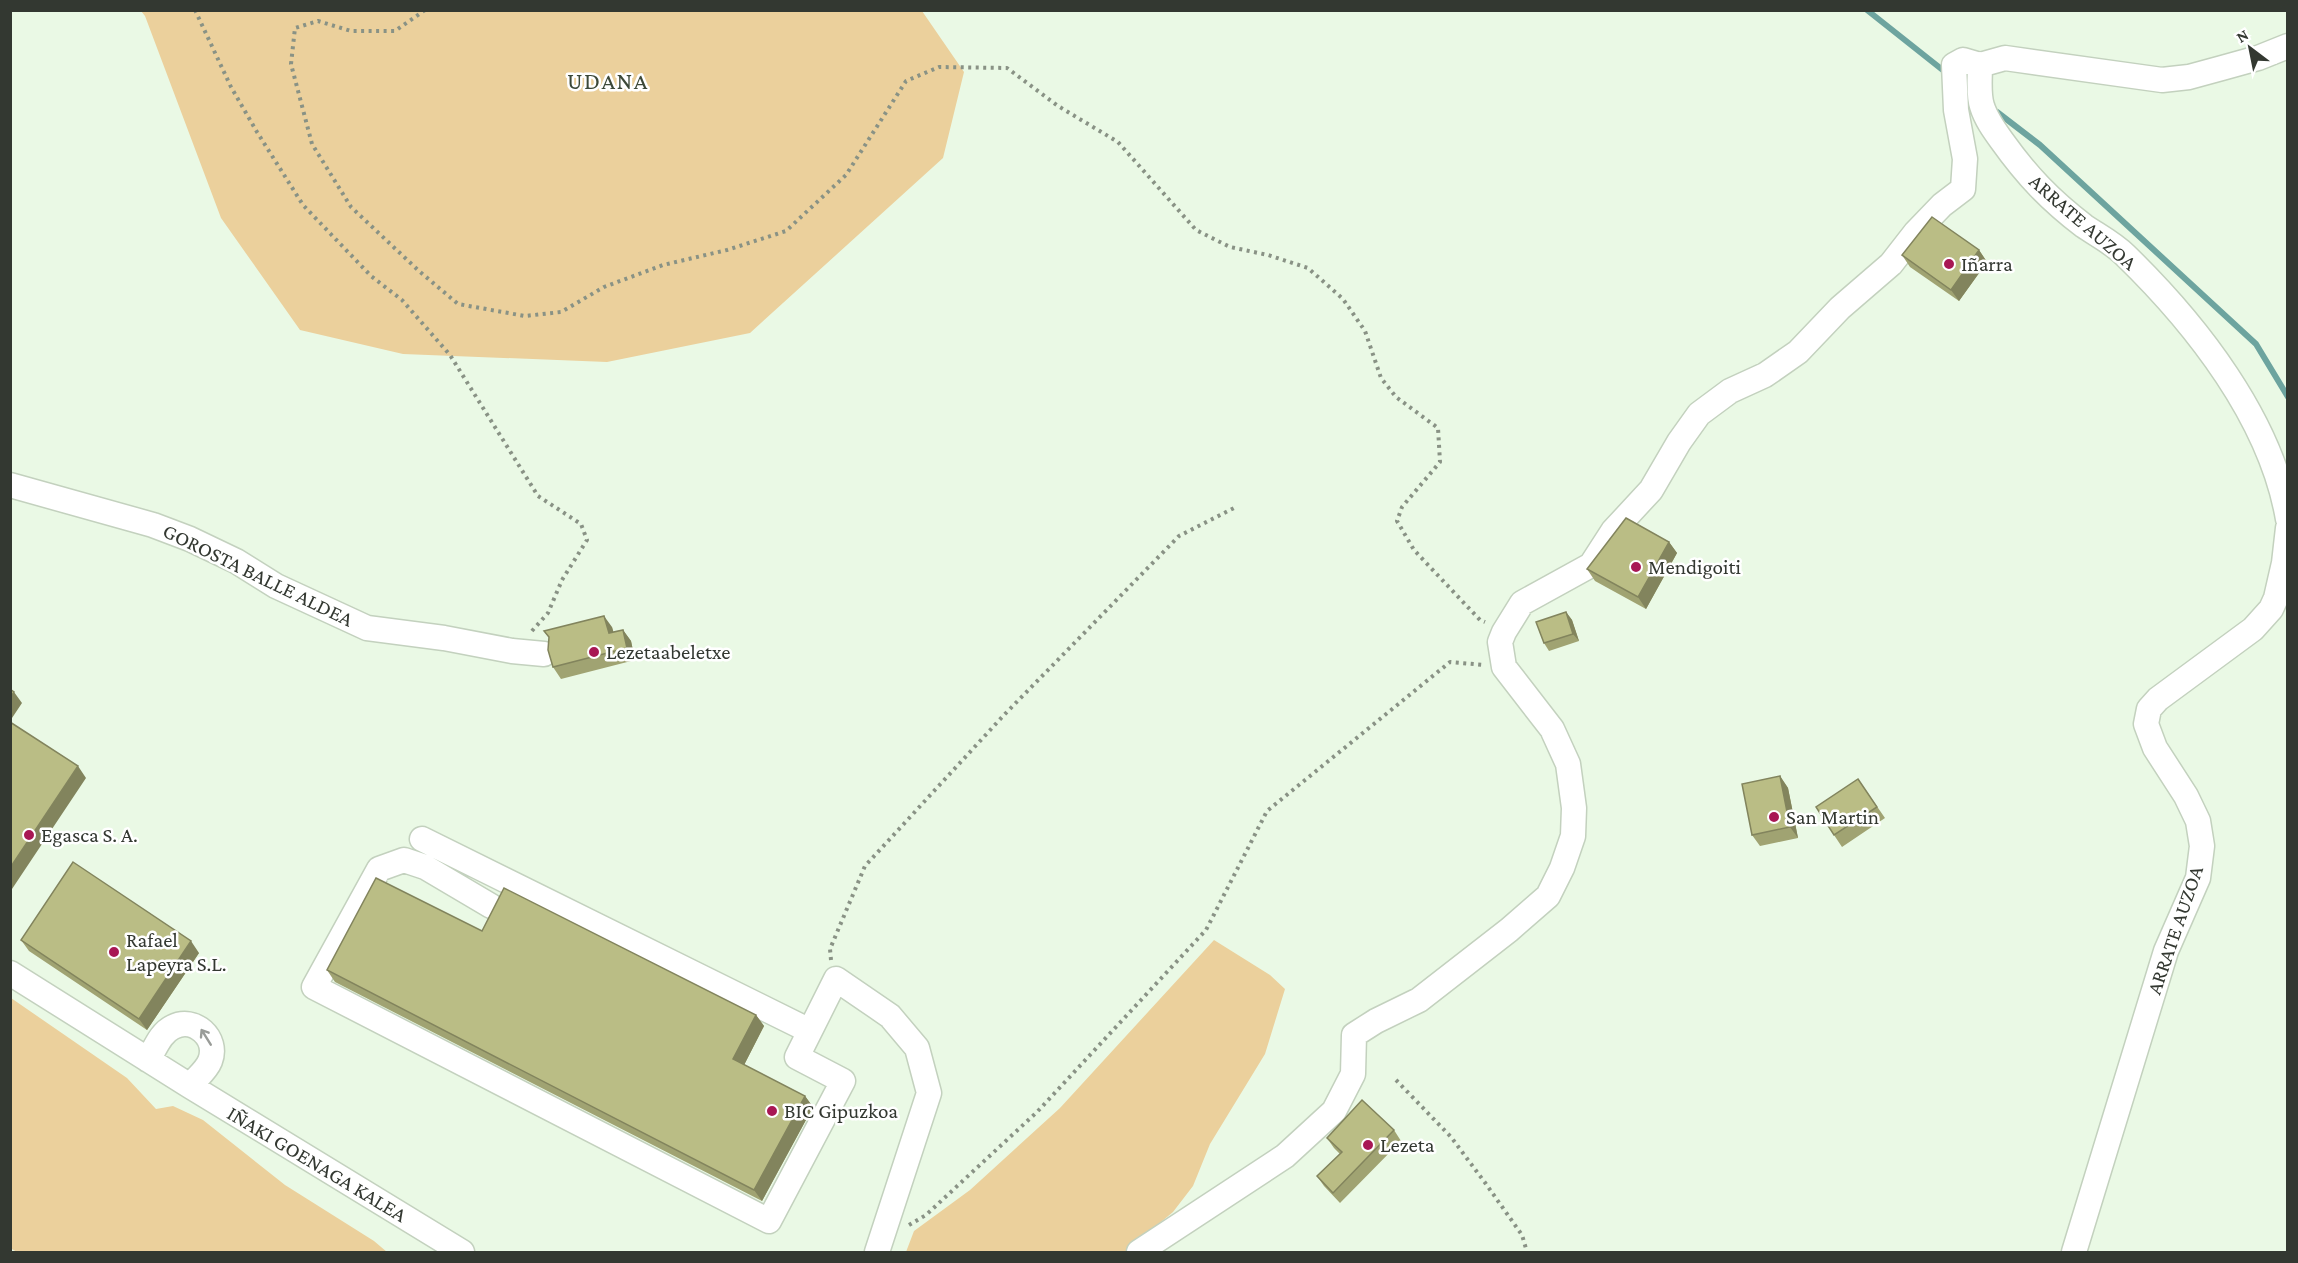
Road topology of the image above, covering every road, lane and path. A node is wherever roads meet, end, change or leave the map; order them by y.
1 (195, 10) edge
2 (425, 10) edge
3 (2288, 46) edge
4 (1980, 65) junction
5 (10, 485) edge
6 (1234, 508) dead end
7 (2288, 519) edge
8 (2288, 528) edge
9 (1504, 632) junction
10 (533, 653) joint
11 (1504, 667) junction
12 (422, 839) dead end
13 (491, 906) dead end
14 (10, 973) edge
15 (836, 979) junction
16 (810, 1031) junction
17 (148, 1060) junction
18 (1396, 1080) dead end
19 (180, 1081) junction
20 (878, 1248) edge
21 (462, 1252) edge
22 (1139, 1252) edge
23 (1527, 1252) edge
24 (2074, 1252) edge

1 - 10 path
2 - 9 path
3 - 4 street
4 - 7 street, ARRATE AUZOA
4 - 9 street
5 - 10 street, GOROSTA BALLE ALDEA
6 - 15 path
8 - 24 street, ARRATE AUZOA
9 - 11 street
11 - 20 path
11 - 22 street
12 - 16 street
13 - 16 street
14 - 17 street
15 - 16 street
15 - 20 street
17 - 19 street
19 -> 17 street
18 - 23 path
19 - 21 street, IÑAKI GOENAGA KALEA

